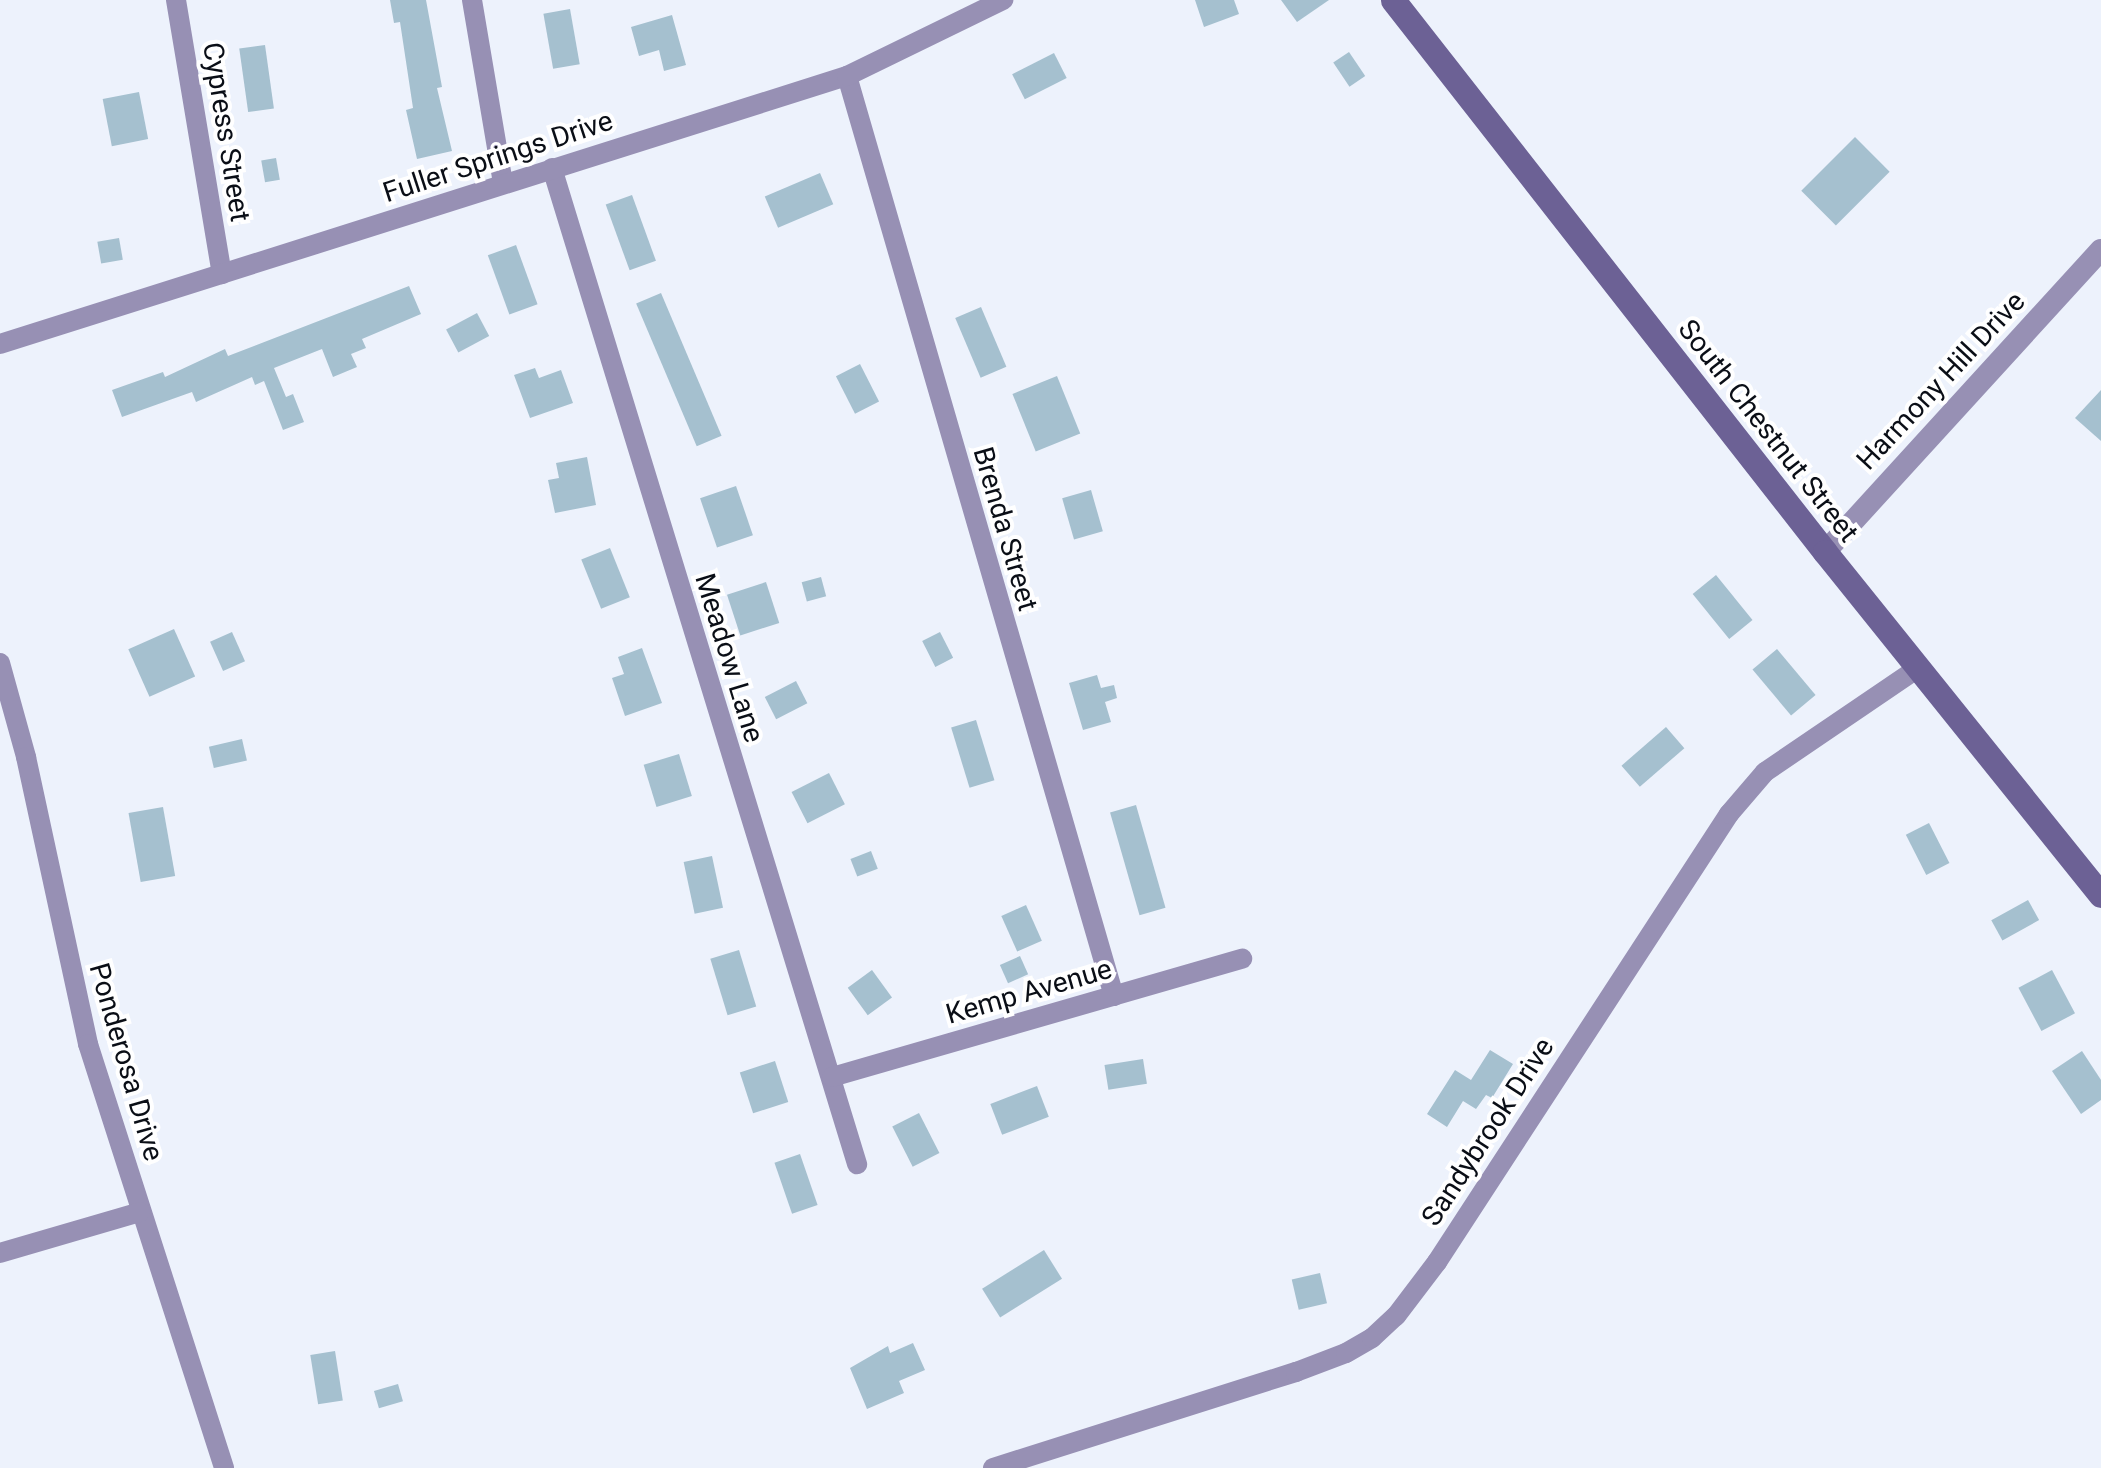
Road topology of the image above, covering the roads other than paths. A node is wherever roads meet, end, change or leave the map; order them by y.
1 (176, 0) edge
2 (472, 0) edge
3 (1003, 0) edge
4 (1392, 0) edge
5 (847, 76) junction
6 (552, 168) junction
7 (503, 183) junction
8 (2101, 250) edge
9 (222, 274) junction
10 (0, 344) edge
11 (1825, 552) junction
12 (0, 663) edge
13 (1918, 668) junction
14 (2101, 896) edge
15 (1242, 959) dead end
16 (1114, 996) junction
17 (832, 1077) junction
18 (857, 1164) dead end
19 (140, 1212) junction
20 (0, 1253) edge
21 (224, 1468) edge
22 (993, 1468) edge

1 - 9 street, Cypress Street
2 - 7 street
3 - 5 street, Fuller Springs Drive
4 - 11 main road, South Chestnut Street
5 - 6 street, Fuller Springs Drive
5 - 16 street, Brenda Street
6 - 7 street, Fuller Springs Drive
6 - 17 street, Meadow Lane
7 - 9 street, Fuller Springs Drive
8 - 11 street, Harmony Hill Drive
9 - 10 street, Fuller Springs Drive
11 - 13 main road, South Chestnut Street
12 - 19 street, Ponderosa Drive
13 - 14 main road, South Chestnut Street
13 - 22 street, Sandybrook Drive
15 - 16 street, Kemp Avenue
16 - 17 street, Kemp Avenue
17 - 18 street, Meadow Lane
19 - 20 street
19 - 21 street, Ponderosa Drive

